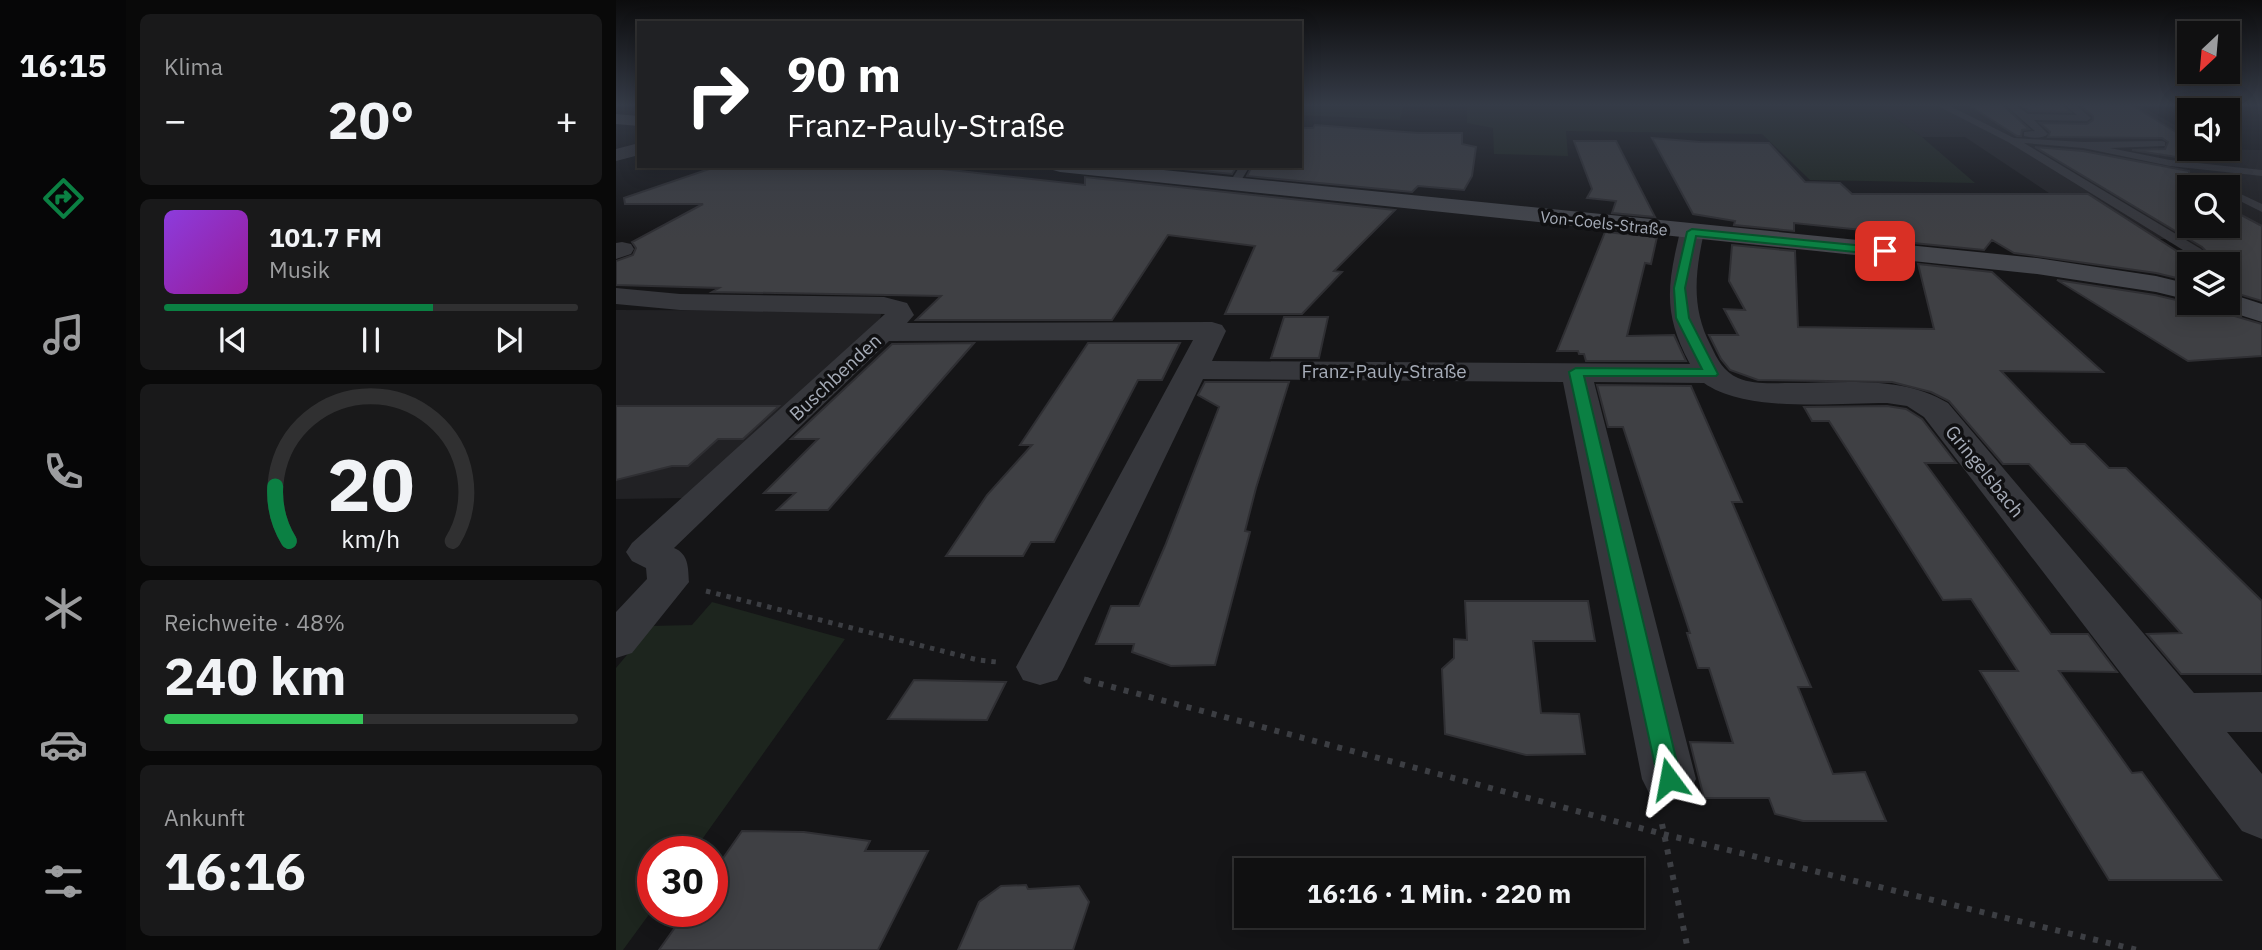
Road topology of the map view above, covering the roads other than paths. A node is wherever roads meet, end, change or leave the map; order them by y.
1 (2025, 148) edge
2 (2099, 148) edge
3 (637, 150) edge
4 (616, 155) edge
5 (1096, 168) edge
6 (2262, 173) edge
7 (1239, 176) edge
8 (2240, 180) edge
9 (2262, 180) edge
10 (2240, 197) edge
11 (2262, 209) edge
12 (1692, 232) junction
13 (2196, 252) edge
14 (2177, 289) edge
15 (616, 296) edge
16 (2240, 306) edge
17 (2262, 313) edge
18 (883, 332) junction
19 (1192, 370) junction
20 (1576, 372) junction
21 (1711, 374) junction
22 (643, 560) edge
23 (616, 641) edge
24 (1040, 667) road end
25 (2262, 712) edge
26 (2179, 713) junction
27 (1669, 779) dead end
28 (2262, 814) edge

1 - 13 lane
2 - 6 lane
3 - 4 street
5 - 7 main road, Von-Coels-Straße
7 - 12 main road, Von-Coels-Straße
8 - 9 lane
10 - 11 lane
12 - 14 main road, Von-Coels-Straße
12 - 21 street
15 - 18 street, Buschbenden
16 - 17 main road
18 - 19 street
18 - 22 street, Buschbenden
19 - 20 street, Franz-Pauly-Straße
19 - 24 street
20 - 21 street, Franz-Pauly-Straße
20 - 27 street
21 - 26 street, Gringelsbach
22 - 23 street, Buschbenden
25 - 26 street
26 - 28 street, Gringelsbach

